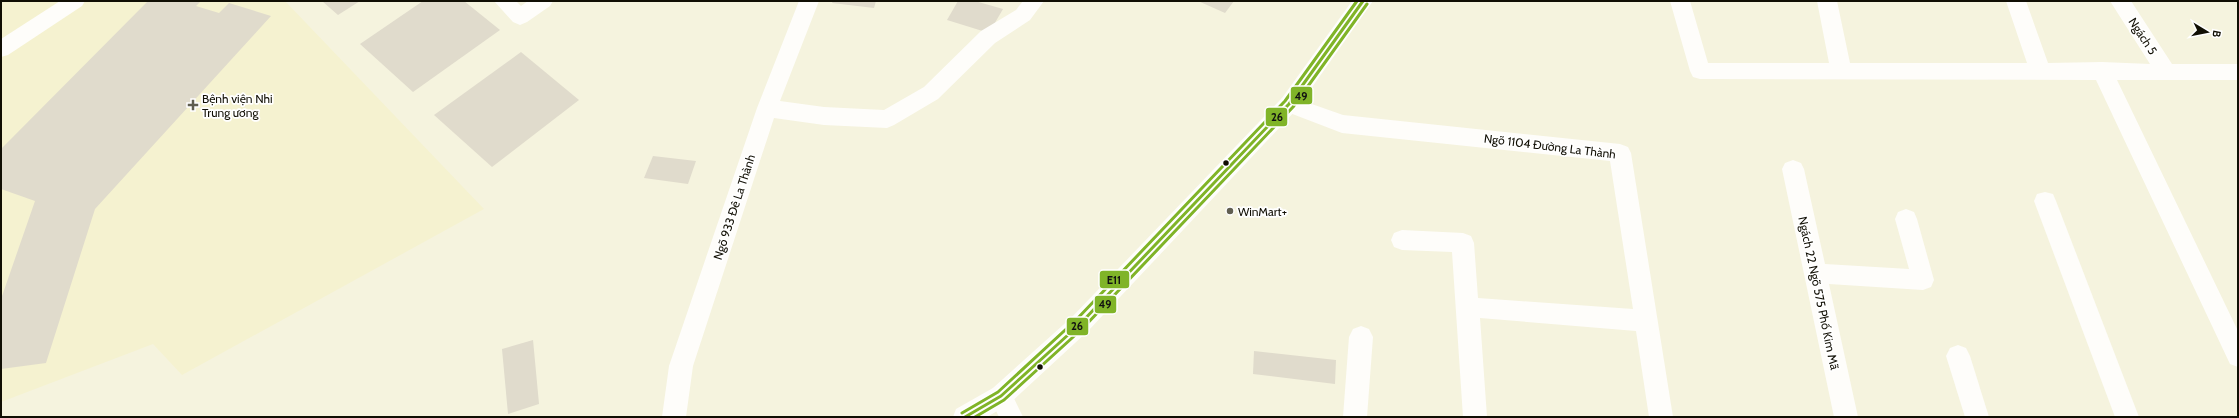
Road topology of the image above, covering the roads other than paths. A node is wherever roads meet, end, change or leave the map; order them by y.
1 (75, 1) edge
2 (504, 1) edge
3 (543, 1) edge
4 (809, 1) edge
5 (1034, 1) edge
6 (1363, 1) edge
7 (1680, 1) edge
8 (1827, 1) edge
9 (2016, 1) edge
10 (2120, 1) edge
11 (1, 49) edge
12 (2102, 70) junction
13 (2165, 70) junction
14 (1841, 71) junction
15 (2040, 71) junction
16 (2238, 72) edge
17 (1289, 104) junction
18 (767, 108) junction
19 (1793, 169) dead end
20 (2045, 200) dead end
21 (1906, 219) dead end
22 (1402, 240) dead end
23 (1815, 273) junction
24 (1467, 307) junction
25 (1646, 321) junction
26 (1360, 337) dead end
27 (1958, 356) dead end
28 (2238, 356) edge
29 (1006, 406) edge
30 (674, 417) edge
31 (964, 417) edge
32 (1355, 417) edge
33 (1475, 417) edge
34 (1661, 417) edge
35 (1846, 417) edge
36 (1977, 417) edge
37 (2128, 417) edge

1 - 11 main road
2 - 3 main road
4 - 18 main road, Ngõ 933 Đê La Thành
5 - 18 main road
6 - 17 main road
7 - 14 main road
8 - 14 main road
9 - 15 main road
10 - 13 main road, Ngách 5
12 - 13 main road
12 - 15 main road
12 - 28 main road
13 - 16 main road
14 - 15 main road
17 - 25 main road, Ngõ 1104 Đường La Thành
17 - 29 main road
18 - 30 main road, Ngõ 933 Đê La Thành
19 - 23 main road, Ngách 22 Ngõ 575 Phố Kim Mã
20 - 37 main road
21 - 23 main road
22 - 24 main road
23 - 35 main road, Ngách 22 Ngõ 575 Phố Kim Mã
24 - 25 main road
24 - 33 main road
25 - 34 main road, Ngõ 1104 Đường La Thành
26 - 32 main road
27 - 36 main road
29 - 31 main road

